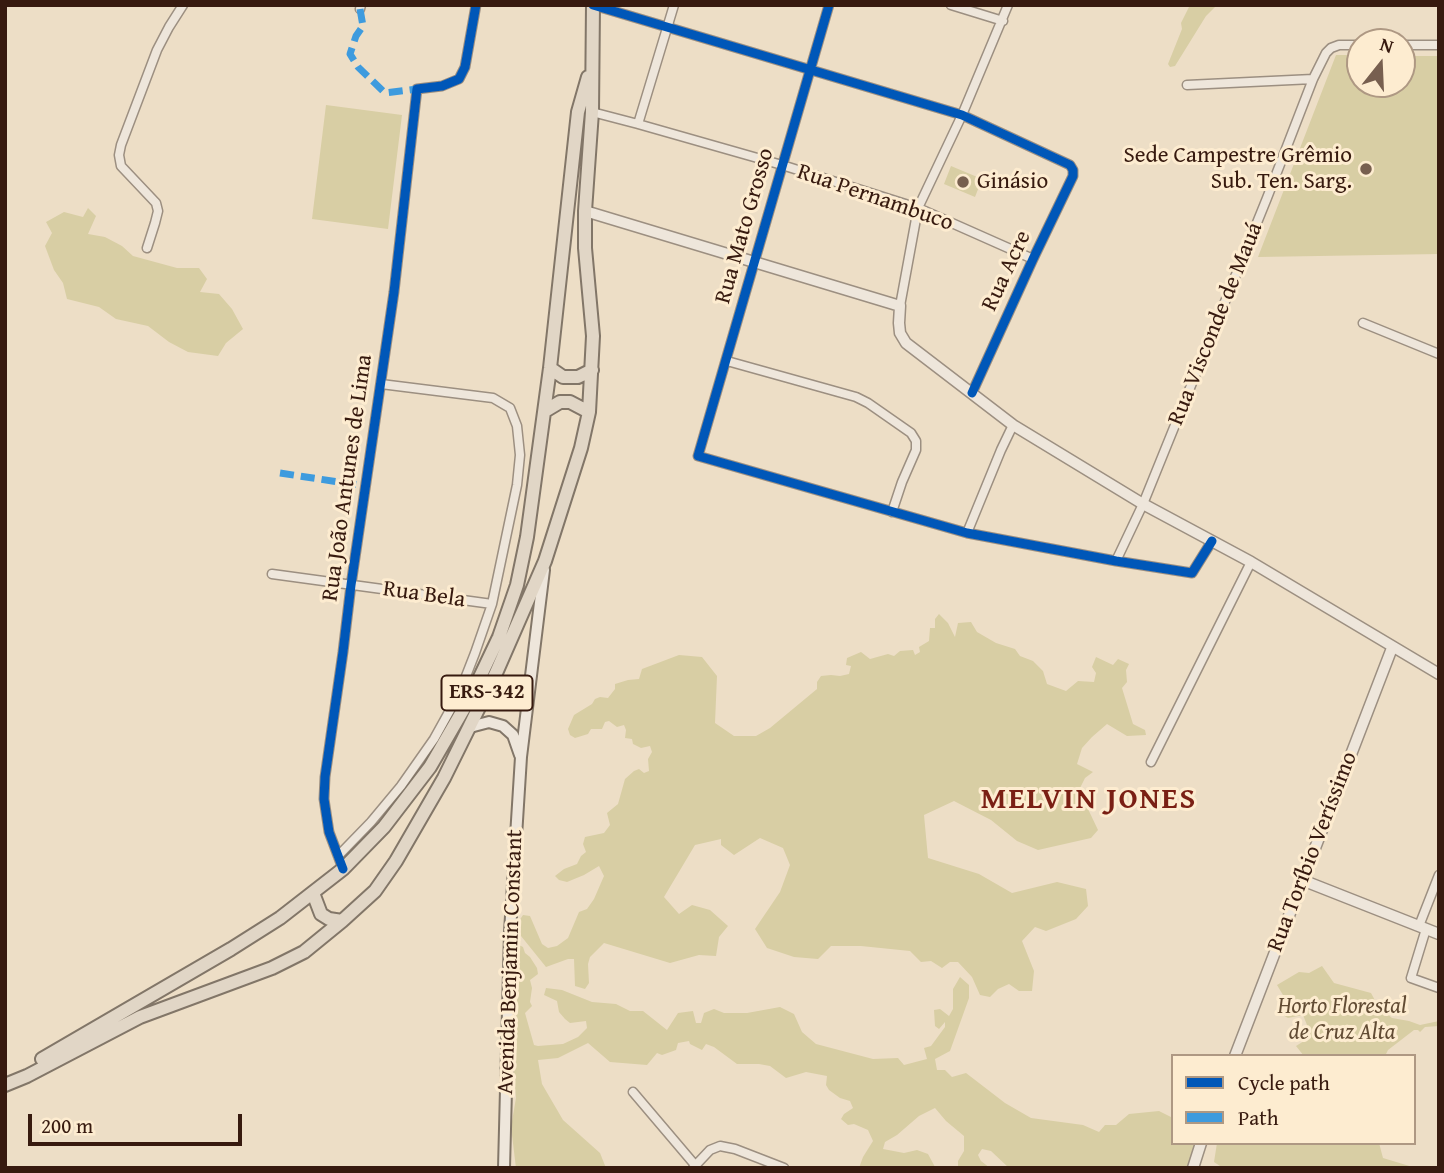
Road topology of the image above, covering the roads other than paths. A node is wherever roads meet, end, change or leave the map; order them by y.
1 (183, 5) edge
2 (476, 5) edge
3 (593, 5) edge
4 (674, 5) edge
5 (829, 5) edge
6 (951, 5) edge
7 (1008, 5) edge
8 (1003, 20) junction
9 (667, 28) junction
10 (1346, 45) edge
11 (1416, 45) edge
12 (1439, 45) edge
13 (592, 63) junction
14 (810, 69) junction
15 (1313, 79) junction
16 (1187, 85) dead end
17 (592, 112) junction
18 (962, 115) junction
19 (638, 124) junction
20 (782, 165) junction
21 (918, 208) junction
22 (584, 211) junction
23 (147, 248) dead end
24 (1032, 259) junction
25 (755, 262) junction
26 (900, 306) junction
27 (1363, 323) dead end
28 (1439, 354) edge
29 (727, 361) junction
30 (550, 369) junction
31 (592, 370) junction
32 (381, 384) junction
33 (972, 393) junction
34 (545, 411) junction
35 (589, 412) junction
36 (1013, 425) junction
37 (1143, 504) junction
38 (892, 512) junction
39 (967, 533) junction
40 (1212, 541) junction
41 (545, 561) junction
42 (1116, 561) junction
43 (1251, 562) junction
44 (272, 575) dead end
45 (351, 585) junction
46 (492, 604) junction
47 (1392, 648) junction
48 (1439, 674) edge
49 (470, 727) junction
50 (521, 757) junction
51 (1151, 762) dead end
52 (338, 856) junction
53 (343, 869) junction
54 (1302, 880) junction
55 (1438, 880) edge
56 (313, 894) junction
57 (342, 921) junction
58 (1422, 928) junction
59 (1439, 934) edge
60 (1439, 988) edge
61 (1236, 1054) edge
62 (5, 1084) edge
63 (633, 1092) dead end
64 (1200, 1145) edge
65 (770, 1165) edge
66 (694, 1166) edge
67 (505, 1168) edge
68 (784, 1168) edge
69 (1193, 1168) edge

1 - 23 street
2 - 32 street, Rua João Antunes de Lima
3 - 9 street
3 - 13 main road, ERS-342
4 - 9 street
5 - 14 street, Rua Mato Grosso
6 - 8 street
7 - 8 street
8 - 18 street
9 - 14 street
9 - 19 street
10 - 15 street, Rua Visconde de Mauá
11 - 12 street
13 - 17 main road, ERS-342
13 - 30 main road, ERS-342
14 - 18 street
14 - 20 street, Rua Mato Grosso
15 - 16 street
15 - 37 street, Rua Visconde de Mauá
17 - 19 street, Rua Pernambuco
17 - 22 main road, ERS-342
18 - 21 street
18 - 24 street, Rua Acre
19 - 20 street, Rua Pernambuco
20 - 21 street, Rua Pernambuco
20 - 25 street, Rua Mato Grosso
21 - 24 street, Rua Pernambuco
21 - 26 street
22 - 25 street
22 - 31 main road, ERS-342
24 - 33 street, Rua Acre
25 - 26 street
25 - 29 street, Rua Mato Grosso
26 - 33 street
27 - 28 street
29 - 38 street
29 - 38 street, Rua Mato Grosso
30 - 31 main road
30 - 34 main road, ERS-342
31 - 35 main road, ERS-342
32 - 45 street, Rua João Antunes de Lima
32 - 46 street
33 - 36 street
34 - 35 main road
34 - 53 main road, ERS-342
35 - 41 main road, ERS-342
36 - 37 street
36 - 39 street
37 - 40 street
37 - 42 street, Rua Visconde de Mauá
38 - 39 street
39 - 42 street
40 - 42 street
40 - 43 street
41 - 49 main road, ERS-342
41 - 50 main road, Avenida Benjamin Constant
43 - 47 street
43 - 51 street
44 - 45 street, Rua Bela
45 - 46 street, Rua Bela
45 - 52 street, Rua João Antunes de Lima
46 - 52 street
47 - 48 street
47 - 54 street, Rua Toríbio Veríssimo
49 - 50 main road
49 - 57 main road, ERS-342
50 - 67 main road, Avenida Benjamin Constant
52 - 53 street, Rua João Antunes de Lima
53 - 56 main road, ERS-342
54 - 58 street
54 - 61 street, Rua Toríbio Veríssimo
55 - 58 street
56 - 57 main road
56 - 62 main road, ERS-342
57 - 62 main road, ERS-342
58 - 59 street
58 - 60 street
63 - 66 street
64 - 69 street
65 - 66 street
65 - 68 street

